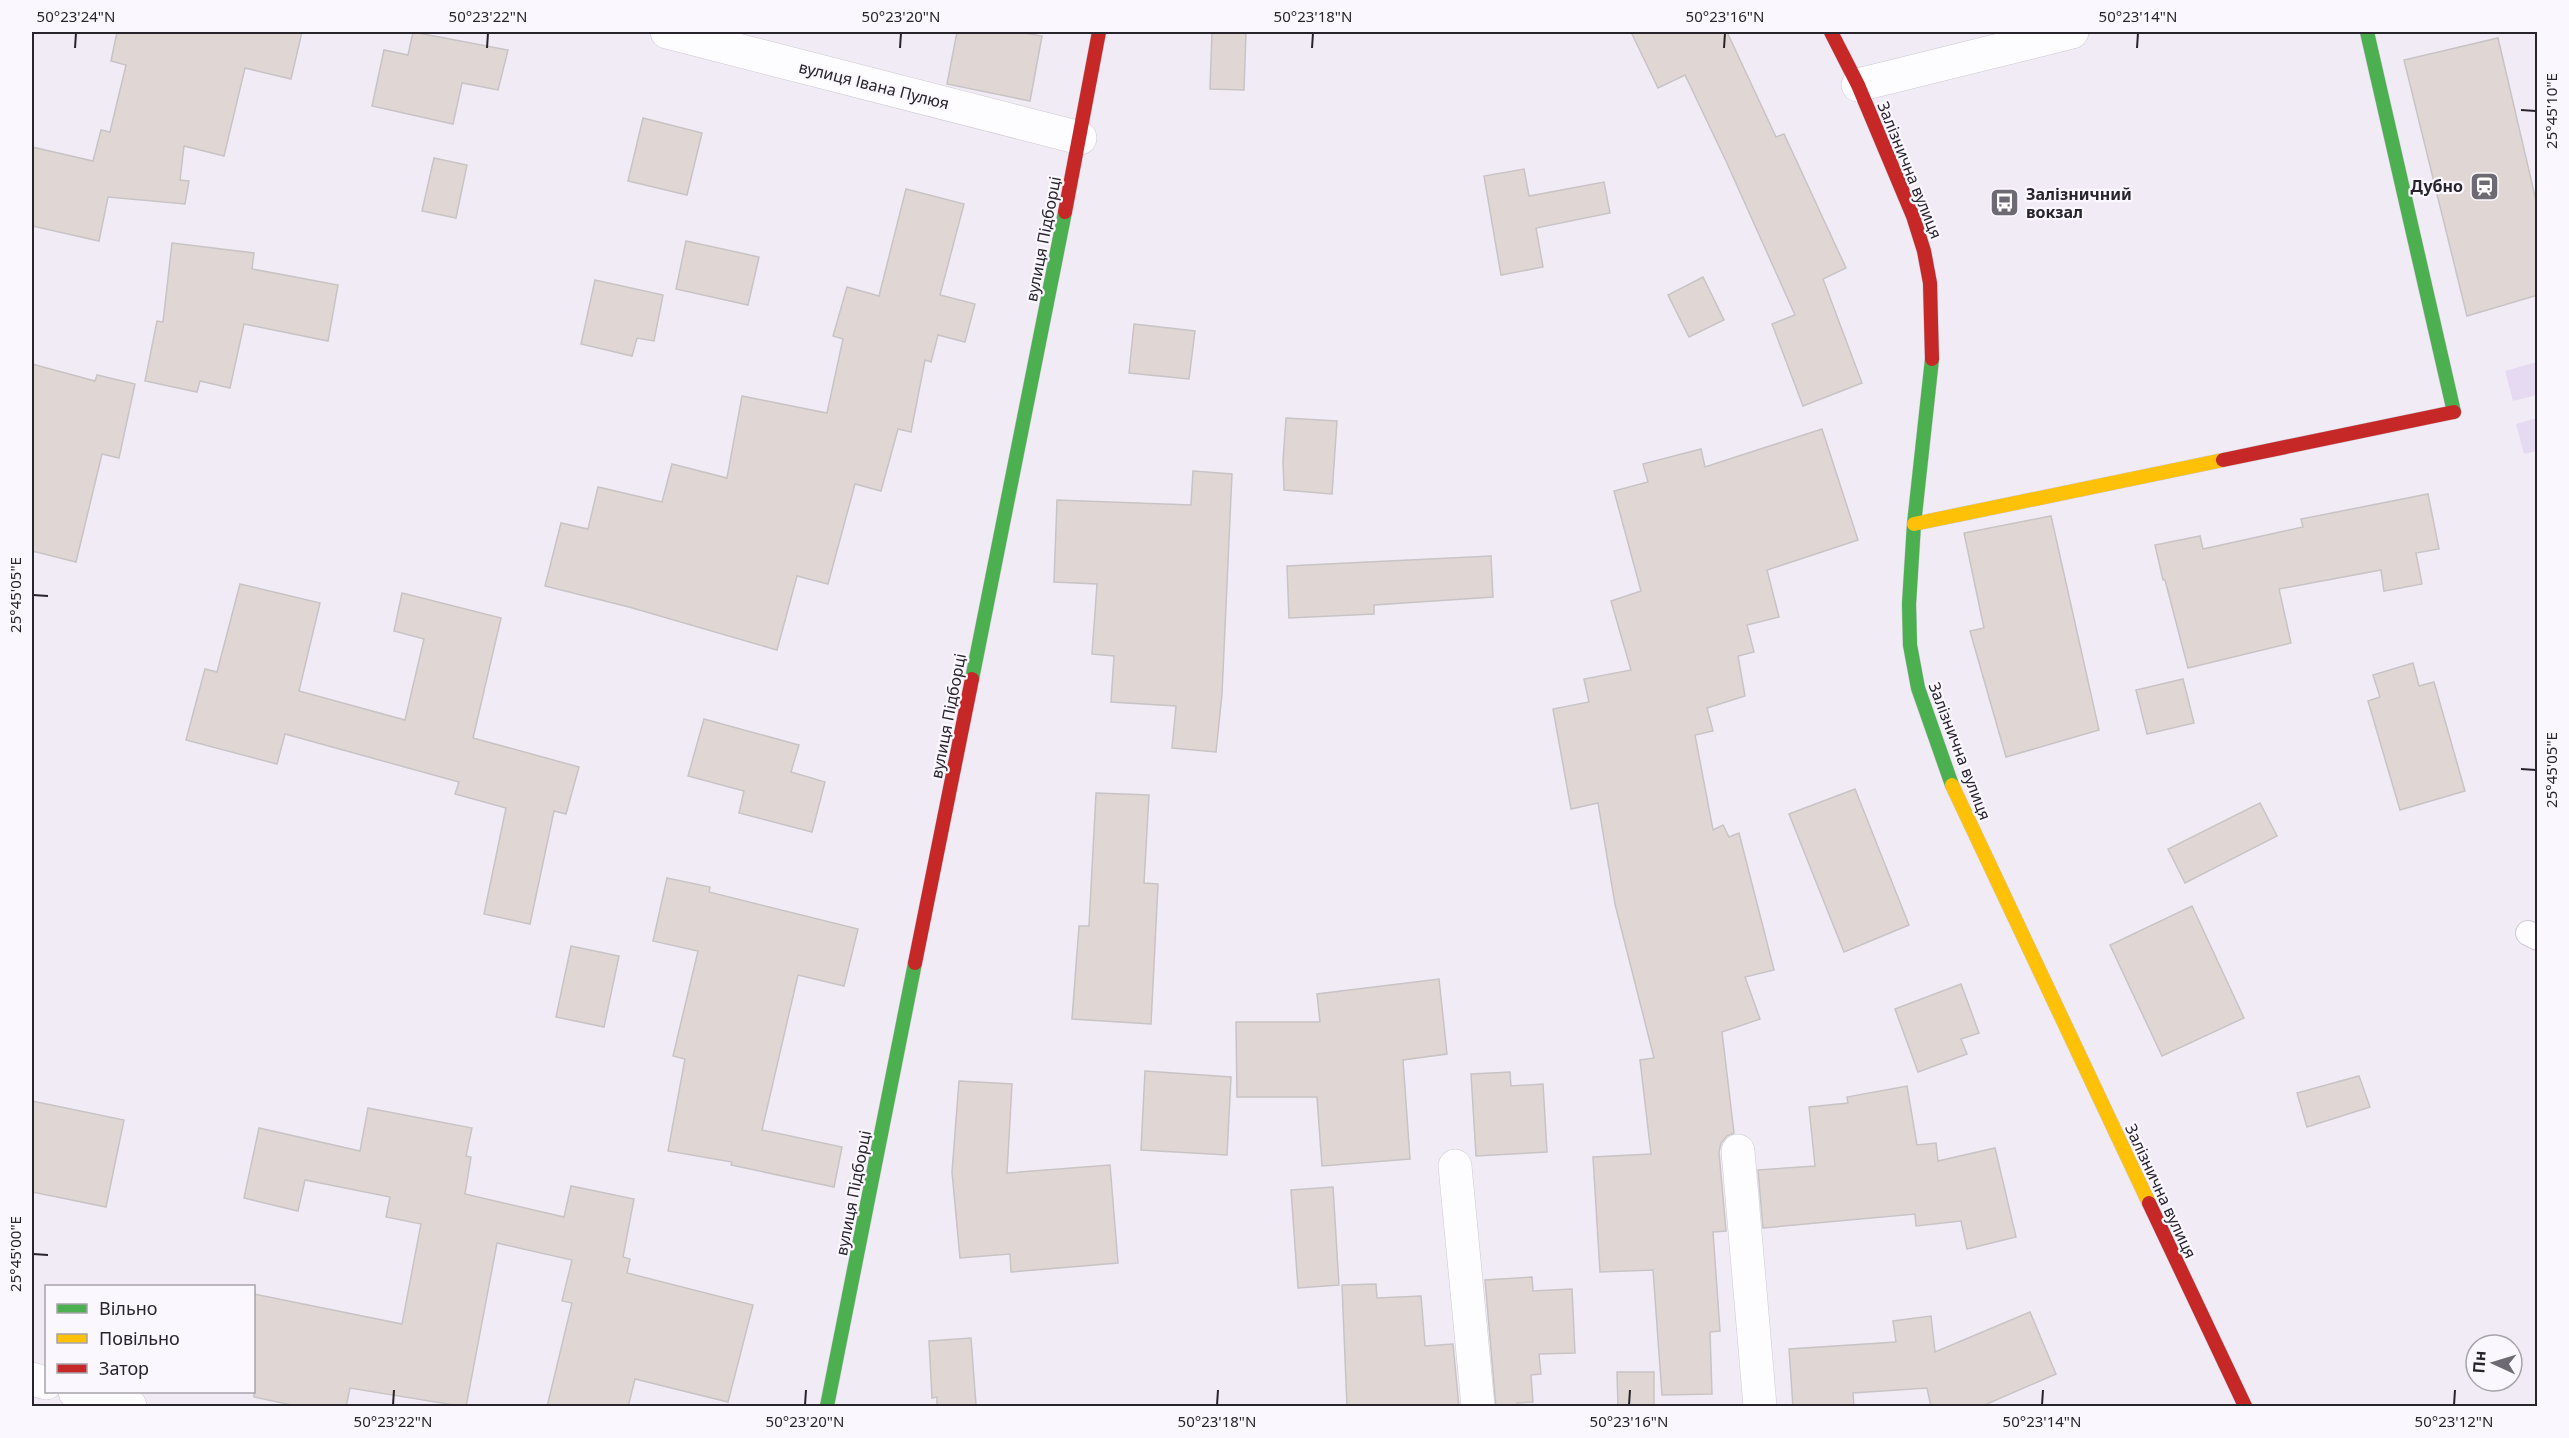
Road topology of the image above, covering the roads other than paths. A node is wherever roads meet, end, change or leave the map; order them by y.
1 (668, 32) edge
2 (1099, 32) edge
3 (1831, 32) edge
4 (2072, 32) edge
5 (2367, 32) edge
6 (1858, 85) junction
7 (1080, 138) junction
8 (1914, 524) junction
9 (1738, 1151) dead end
10 (1455, 1166) dead end
11 (78, 1393) edge
12 (119, 1405) edge
13 (827, 1407) edge
14 (1478, 1407) edge
15 (1760, 1407) edge
16 (2245, 1407) edge

1 - 7 street, вулиця Івана Пулюя
2 - 7 street, вулиця Підборці
3 - 6 street, Залізнична вулиця
4 - 6 street
5 - 8 street
6 - 8 street, Залізнична вулиця
7 - 13 street, вулиця Підборці
8 - 16 street, Залізнична вулиця
9 - 15 street
10 - 14 street
11 - 12 street

